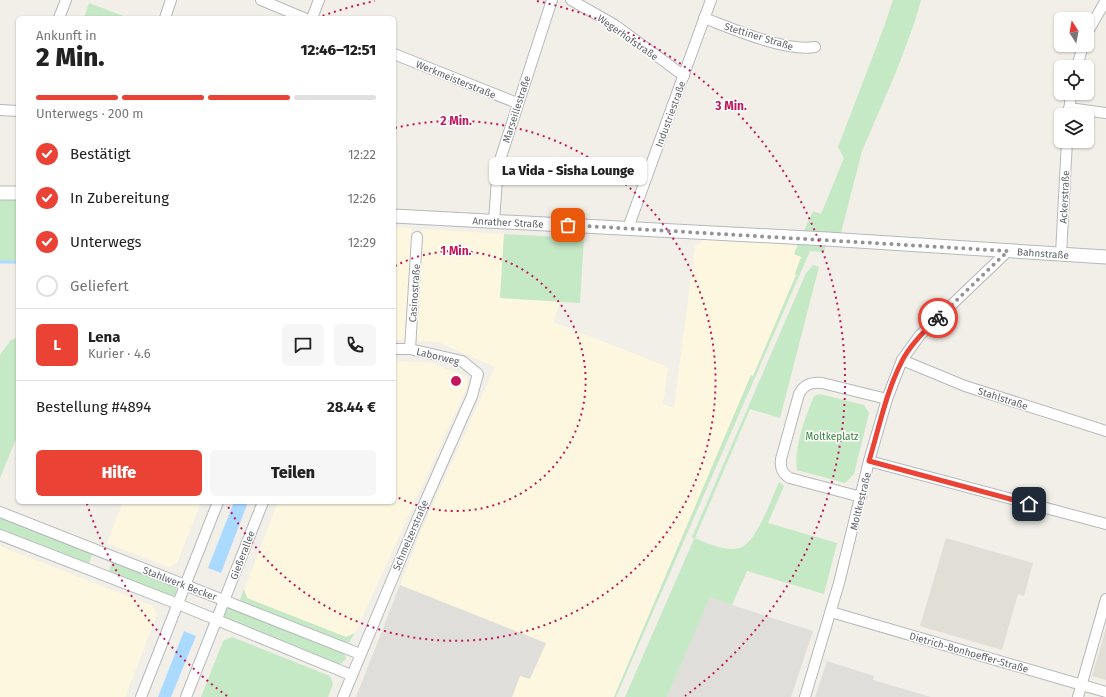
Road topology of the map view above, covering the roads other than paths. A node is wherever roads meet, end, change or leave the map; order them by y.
1 (66, 0) edge
2 (171, 0) edge
3 (261, 0) edge
4 (319, 0) edge
5 (552, 0) edge
6 (571, 0) edge
7 (711, 0) edge
8 (1106, 0) edge
9 (60, 16) edge
10 (166, 16) edge
11 (299, 16) edge
12 (313, 16) edge
13 (704, 18) junction
14 (1094, 21) edge
15 (816, 48) dead end
16 (396, 55) edge
17 (684, 76) junction
18 (518, 103) junction
19 (0, 110) edge
20 (16, 111) edge
21 (1094, 112) edge
22 (1106, 113) edge
23 (1067, 148) edge
24 (0, 193) edge
25 (16, 194) edge
26 (396, 216) edge
27 (494, 221) junction
28 (628, 228) junction
29 (417, 237) dead end
30 (813, 238) joint
31 (1008, 251) junction
32 (1061, 254) junction
33 (1106, 257) edge
34 (396, 349) edge
35 (410, 350) junction
36 (902, 360) junction
37 (478, 374) joint
38 (887, 398) junction
39 (1106, 431) edge
40 (869, 461) junction
41 (861, 497) junction
42 (217, 504) edge
43 (262, 504) edge
44 (0, 512) edge
45 (1106, 524) edge
46 (0, 535) edge
47 (185, 584) junction
48 (1106, 599) edge
49 (224, 600) junction
50 (178, 604) junction
51 (832, 612) junction
52 (216, 619) junction
53 (360, 654) junction
54 (352, 675) junction
55 (1081, 686) junction
56 (1106, 692) edge
57 (141, 697) edge
58 (186, 697) edge
59 (342, 697) edge
60 (805, 697) edge
61 (1078, 697) edge

1 - 9 street
2 - 10 street
3 - 11 street
4 - 12 street
5 - 18 street, Marseillestraße
6 - 17 street, Wegerhofstraße
7 - 13 street, Industriestraße
8 - 14 street
13 - 15 street, Stettiner Straße
13 - 17 street, Industriestraße
16 - 18 street, Werkmeisterstraße
17 - 28 street, Industriestraße
18 - 27 street, Marseillestraße
19 - 20 street
21 - 22 street
23 - 32 street, Ackerstraße
24 - 25 street
26 - 27 street, Anrather Straße
27 - 28 street, Anrather Straße
28 - 30 street, Anrather Straße
29 - 35 street, Casinostraße
30 - 31 street, Bahnstraße
31 - 32 street, Bahnstraße
31 - 36 street, Moltkestraße
32 - 33 street, Bahnstraße
34 - 35 street, Laborweg
35 - 37 street, Laborweg
36 - 38 street, Moltkestraße
36 - 39 street, Stahlstraße
37 - 53 street, Schmelzerstraße
38 - 40 street, Moltkestraße
38 - 41 street
40 - 41 street, Moltkestraße
40 - 45 street
41 - 51 street, Moltkestraße
42 - 47 street
43 - 49 street, Gießerallee
44 - 47 street, Stahlwerk Becker
46 - 50 street, Stahlwerk Becker
47 - 49 street, Stahlwerk Becker
47 - 50 street
48 - 55 street
49 - 52 street, Gießerallee
49 - 53 street, Stahlwerk Becker
50 - 52 street, Stahlwerk Becker
50 - 57 street
51 - 55 street, Dietrich-Bonhoeffer-Straße
51 - 60 street, Moltkestraße
52 - 54 street, Stahlwerk Becker
52 - 58 street, Gießerallee
53 - 54 street, Schmelzerstraße
54 - 59 street, Schmelzerstraße
55 - 56 street, Dietrich-Bonhoeffer-Straße
55 - 61 street

